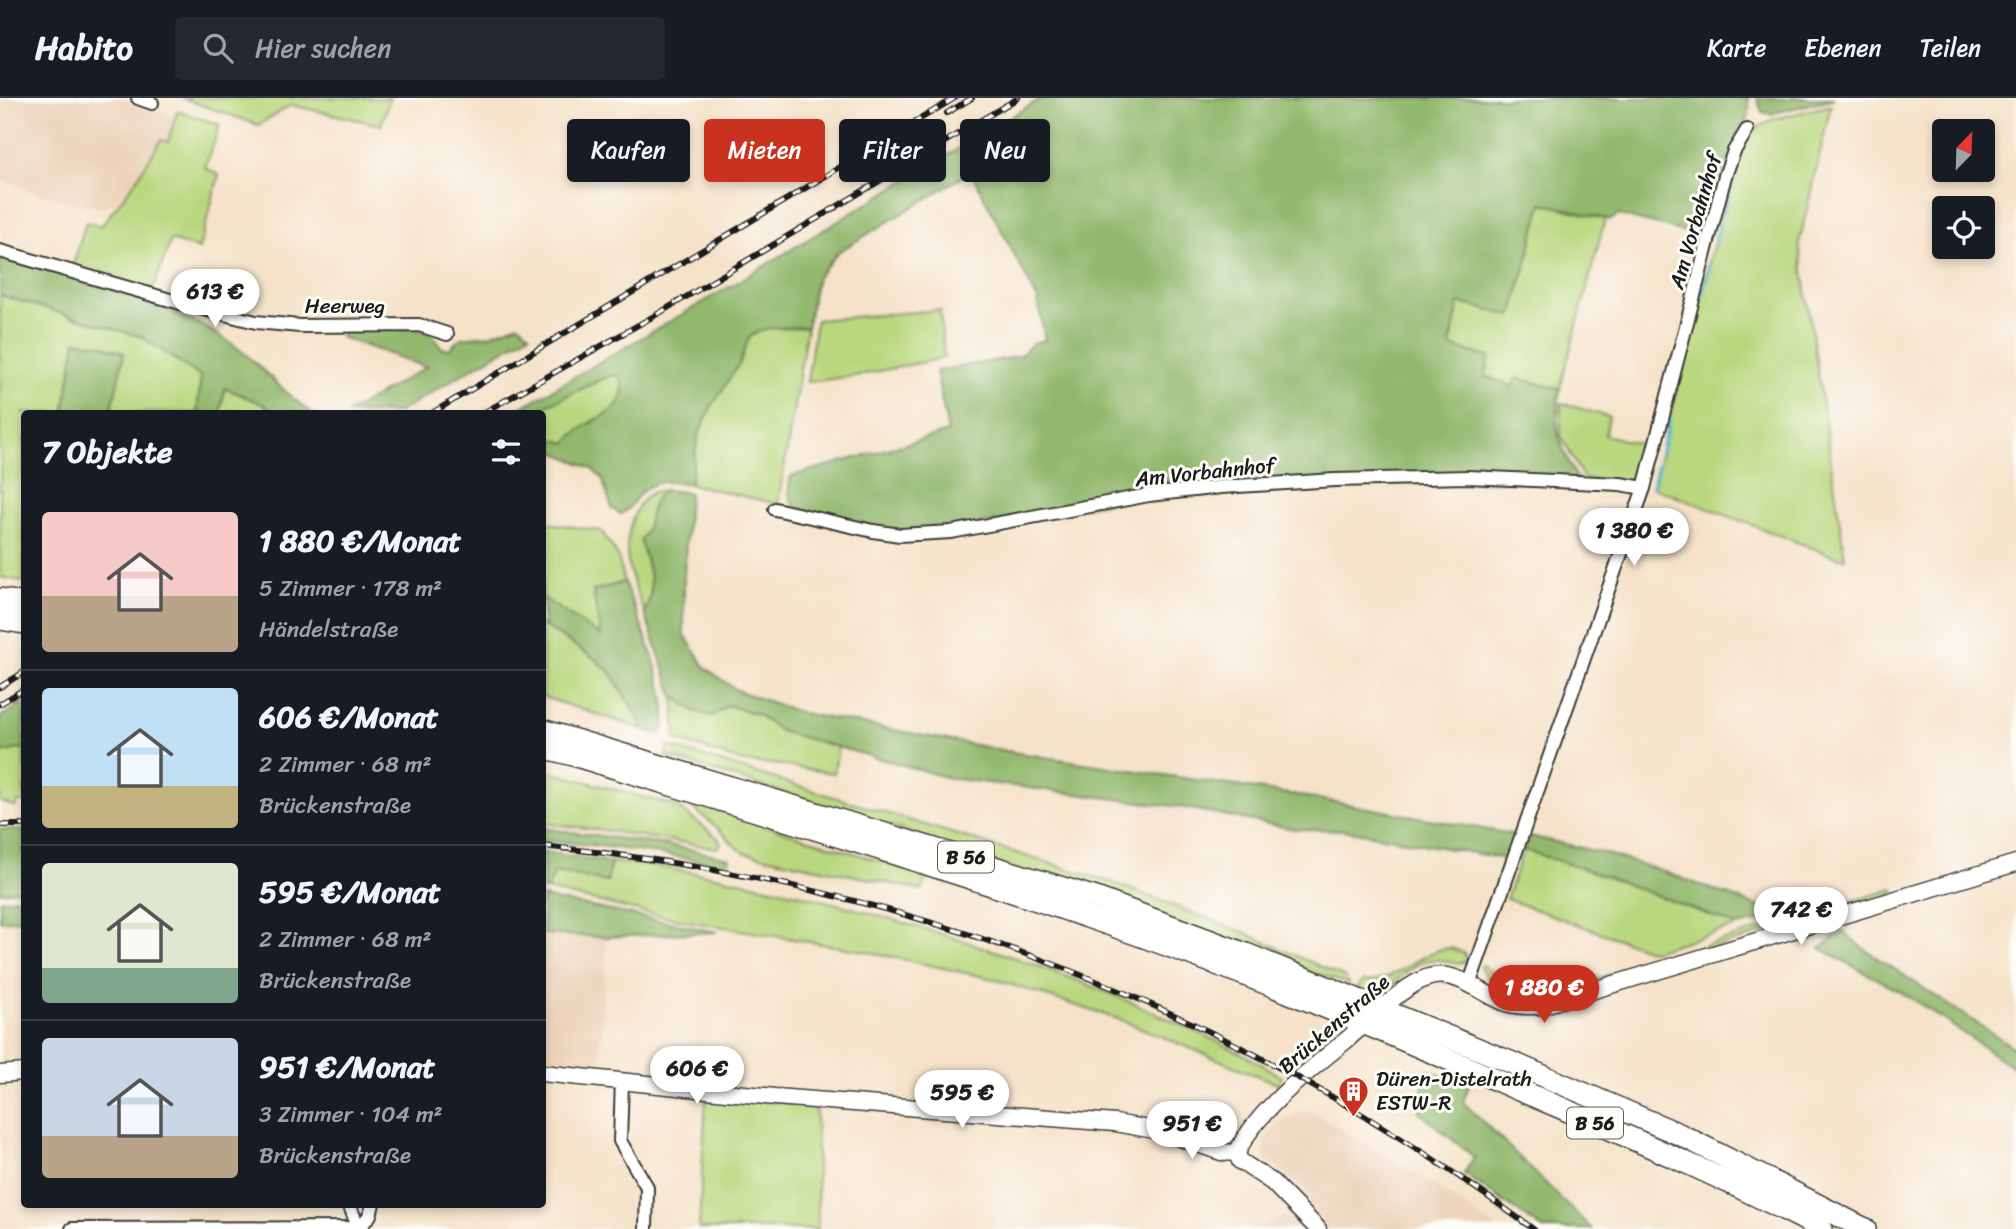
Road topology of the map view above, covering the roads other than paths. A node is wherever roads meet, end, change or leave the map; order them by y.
1 (138, 98) edge
2 (152, 103) dead end
3 (1747, 130) dead end
4 (0, 251) edge
5 (447, 334) dead end
6 (1644, 488) junction
7 (775, 509) dead end
8 (0, 599) edge
9 (21, 603) edge
10 (0, 619) edge
11 (21, 622) edge
12 (546, 731) edge
13 (546, 748) edge
14 (2016, 863) edge
15 (1469, 985) junction
16 (1381, 1009) junction
17 (1365, 1023) junction
18 (21, 1072) edge
19 (546, 1073) edge
20 (0, 1074) edge
21 (622, 1080) junction
22 (1237, 1153) junction
23 (351, 1208) edge
24 (372, 1208) edge
25 (179, 1228) edge
26 (359, 1228) edge
27 (72, 1229) edge
28 (646, 1229) edge
29 (1318, 1229) edge
30 (1822, 1229) edge
31 (1865, 1229) edge

1 - 2 street
3 - 6 street, Am Vorbahnhof
4 - 5 street, Heerweg
6 - 7 street, Am Vorbahnhof
6 - 15 street, Am Vorbahnhof
8 - 9 main road
10 - 11 main road
12 - 16 main road, B 56
13 - 17 main road, B 56
14 - 15 street, Brückenstraße
15 - 16 street, Brückenstraße
16 - 17 street, Brückenstraße
16 - 31 main road, B 56
17 - 22 street, Brückenstraße
17 - 30 main road, B 56
18 - 20 street
19 - 21 street
21 - 22 street
21 - 28 street
22 - 29 street
23 - 26 street
24 - 26 street
25 - 26 street
25 - 27 street

